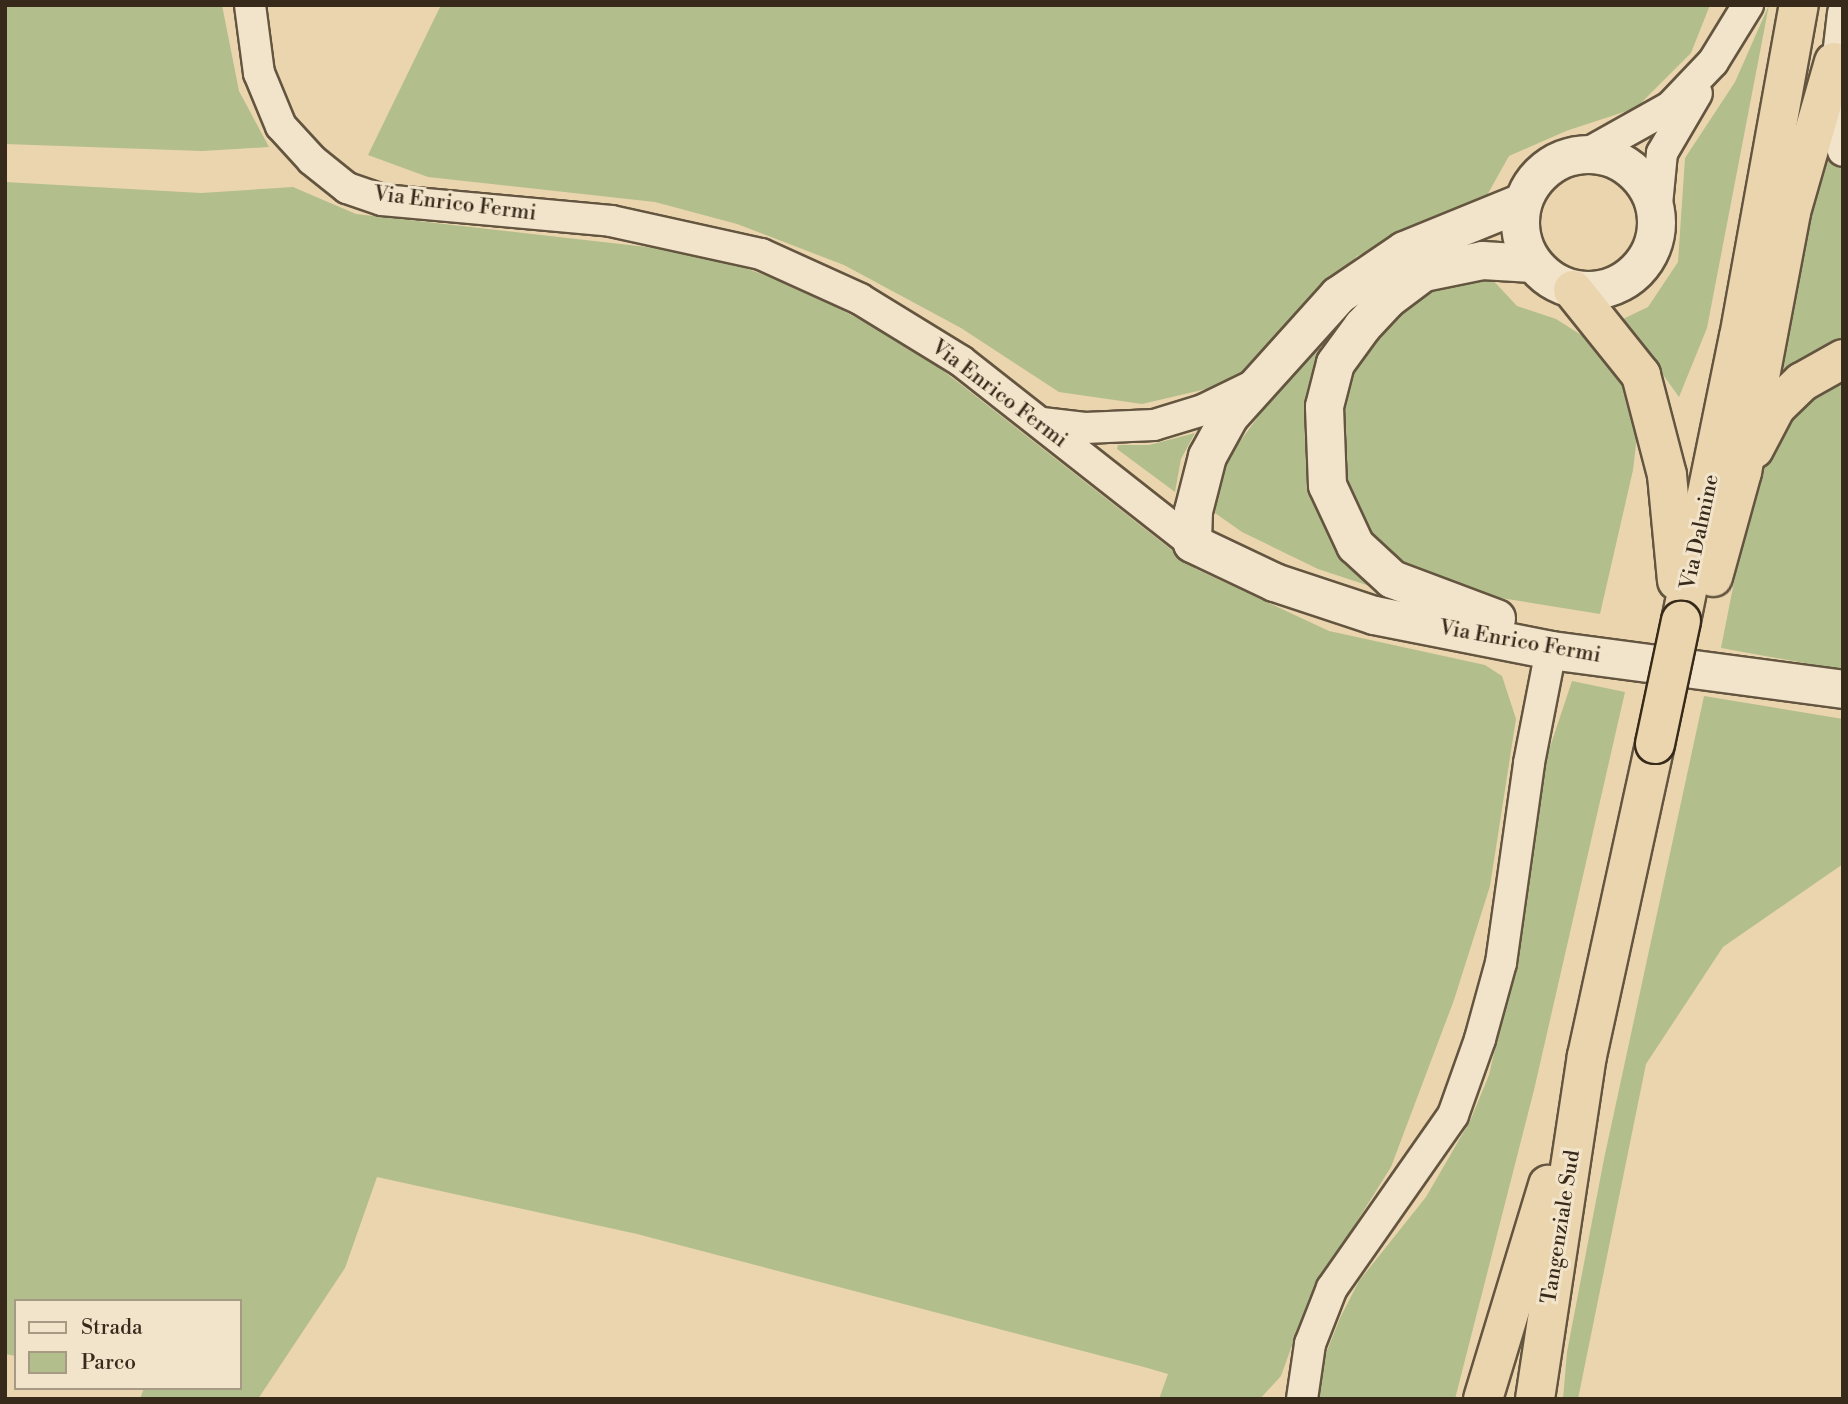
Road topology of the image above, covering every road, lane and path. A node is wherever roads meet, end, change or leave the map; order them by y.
1 (250, 5) edge
2 (1748, 5) edge
3 (1799, 5) edge
4 (1843, 13) edge
5 (1713, 62) junction
6 (1834, 62) junction
7 (1843, 151) edge
8 (1586, 154) junction
9 (1522, 202) junction
10 (1656, 215) junction
11 (1532, 263) junction
12 (1573, 290) junction
13 (1843, 359) edge
14 (1263, 380) junction
15 (1041, 423) junction
16 (1742, 472) junction
17 (1192, 543) junction
18 (1681, 621) junction
19 (1551, 650) junction
20 (1843, 689) edge
21 (1587, 1056) junction
22 (1302, 1399) edge
23 (1483, 1399) edge
24 (1535, 1399) edge

1 - 15 street, Via Enrico Fermi
2 - 5 street
3 - 18 highway, Via Dalmine
4 - 6 street
5 - 8 street
5 - 10 street
6 - 7 street
6 - 16 highway
8 - 9 street
8 - 10 street
9 - 11 street
9 - 14 street
10 - 12 street
11 - 12 street
11 - 19 street
12 - 18 highway
13 - 16 highway
14 - 15 street
14 - 17 street
15 - 17 street, Via Enrico Fermi
16 - 18 highway
17 - 19 street, Via Enrico Fermi
18 - 21 highway, Via Dalmine, bridge
19 - 20 street, Via Enrico Fermi
19 - 22 street
21 - 23 highway
21 - 24 highway, Tangenziale Sud

